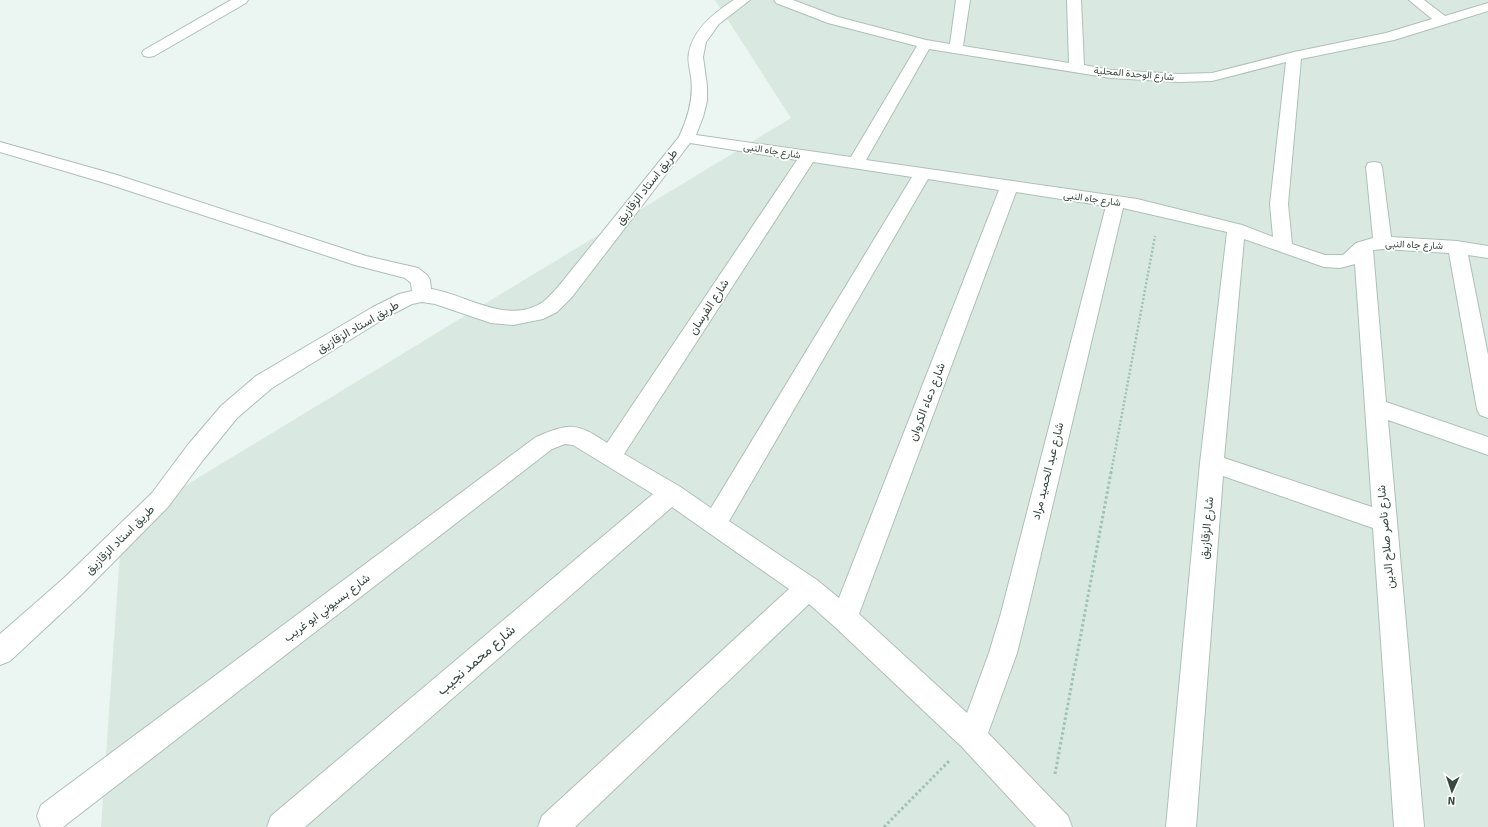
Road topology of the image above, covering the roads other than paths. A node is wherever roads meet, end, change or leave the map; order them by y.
1 (241, 0) edge
2 (743, 0) edge
3 (781, 0) edge
4 (963, 0) edge
5 (1074, 0) edge
6 (1416, 0) edge
7 (1488, 7) edge
8 (1443, 21) junction
9 (924, 44) junction
10 (956, 48) junction
11 (149, 53) dead end
12 (1294, 56) junction
13 (1076, 69) junction
14 (686, 138) junction
15 (0, 147) edge
16 (808, 156) junction
17 (856, 163) junction
18 (1374, 167) dead end
19 (923, 173) junction
20 (1009, 186) junction
21 (1116, 202) junction
22 (1236, 230) junction
23 (1373, 245) junction
24 (1283, 247) junction
25 (1457, 247) junction
26 (1488, 252) edge
27 (422, 295) junction
28 (1375, 407) junction
29 (1488, 409) edge
30 (1488, 446) edge
31 (610, 457) junction
32 (1212, 463) junction
33 (671, 493) junction
34 (1385, 522) junction
35 (714, 524) junction
36 (808, 588) junction
37 (844, 618) junction
38 (0, 652) edge
39 (972, 737) junction
40 (52, 816) dead end
41 (1052, 821) edge
42 (282, 827) edge
43 (553, 827) edge
44 (1181, 827) edge
45 (1409, 827) edge

1 - 11 street
2 - 14 street, طريق استاد الزقازيق
3 - 9 street, شارع الوحدة المحلية
4 - 10 street
5 - 13 street
6 - 8 street
7 - 8 street, شارع الوحدة المحلية
8 - 12 street, شارع الوحدة المحلية
9 - 10 street, شارع الوحدة المحلية
9 - 17 street
10 - 13 street, شارع الوحدة المحلية
12 - 13 street, شارع الوحدة المحلية
12 - 24 street
14 - 16 street, شارع جاه النبى
14 - 27 street, طريق استاد الزقازيق
15 - 27 street
16 - 17 street, شارع جاه النبى
16 - 31 street, شارع الفرسان
17 - 19 street, شارع جاه النبى
18 - 23 street, شارع ناصر صلاح الدين
19 - 20 street, شارع جاه النبى
19 - 35 street
20 - 21 street, شارع جاه النبى
20 - 37 street, شارع دعاء الكروان
21 - 22 street, شارع جاه النبى
21 - 39 street, شارع عبد الحميد مراد
22 - 24 street, شارع جاه النبى
22 - 32 street, شارع الزقازيق
23 - 24 street, شارع جاه النبى
23 - 25 street, شارع جاه النبى
23 - 28 street, شارع ناصر صلاح الدين
25 - 26 street, شارع جاه النبى
25 - 29 street
27 - 38 street, طريق استاد الزقازيق
28 - 30 street
28 - 34 street, شارع ناصر صلاح الدين
31 - 33 street, شارع بسيوني ابو غريب
31 - 40 street, شارع بسيوني ابو غريب
32 - 34 street
32 - 44 street, شارع الزقازيق
33 - 35 street, شارع بسيوني ابو غريب
33 - 42 street, شارع محمد نجيب
34 - 45 street, شارع ناصر صلاح الدين
35 - 36 street, شارع بسيوني ابو غريب
36 - 37 street, شارع بسيوني ابو غريب
36 - 43 street
37 - 39 street, شارع بسيوني ابو غريب
39 - 41 street, شارع بسيوني ابو غريب

